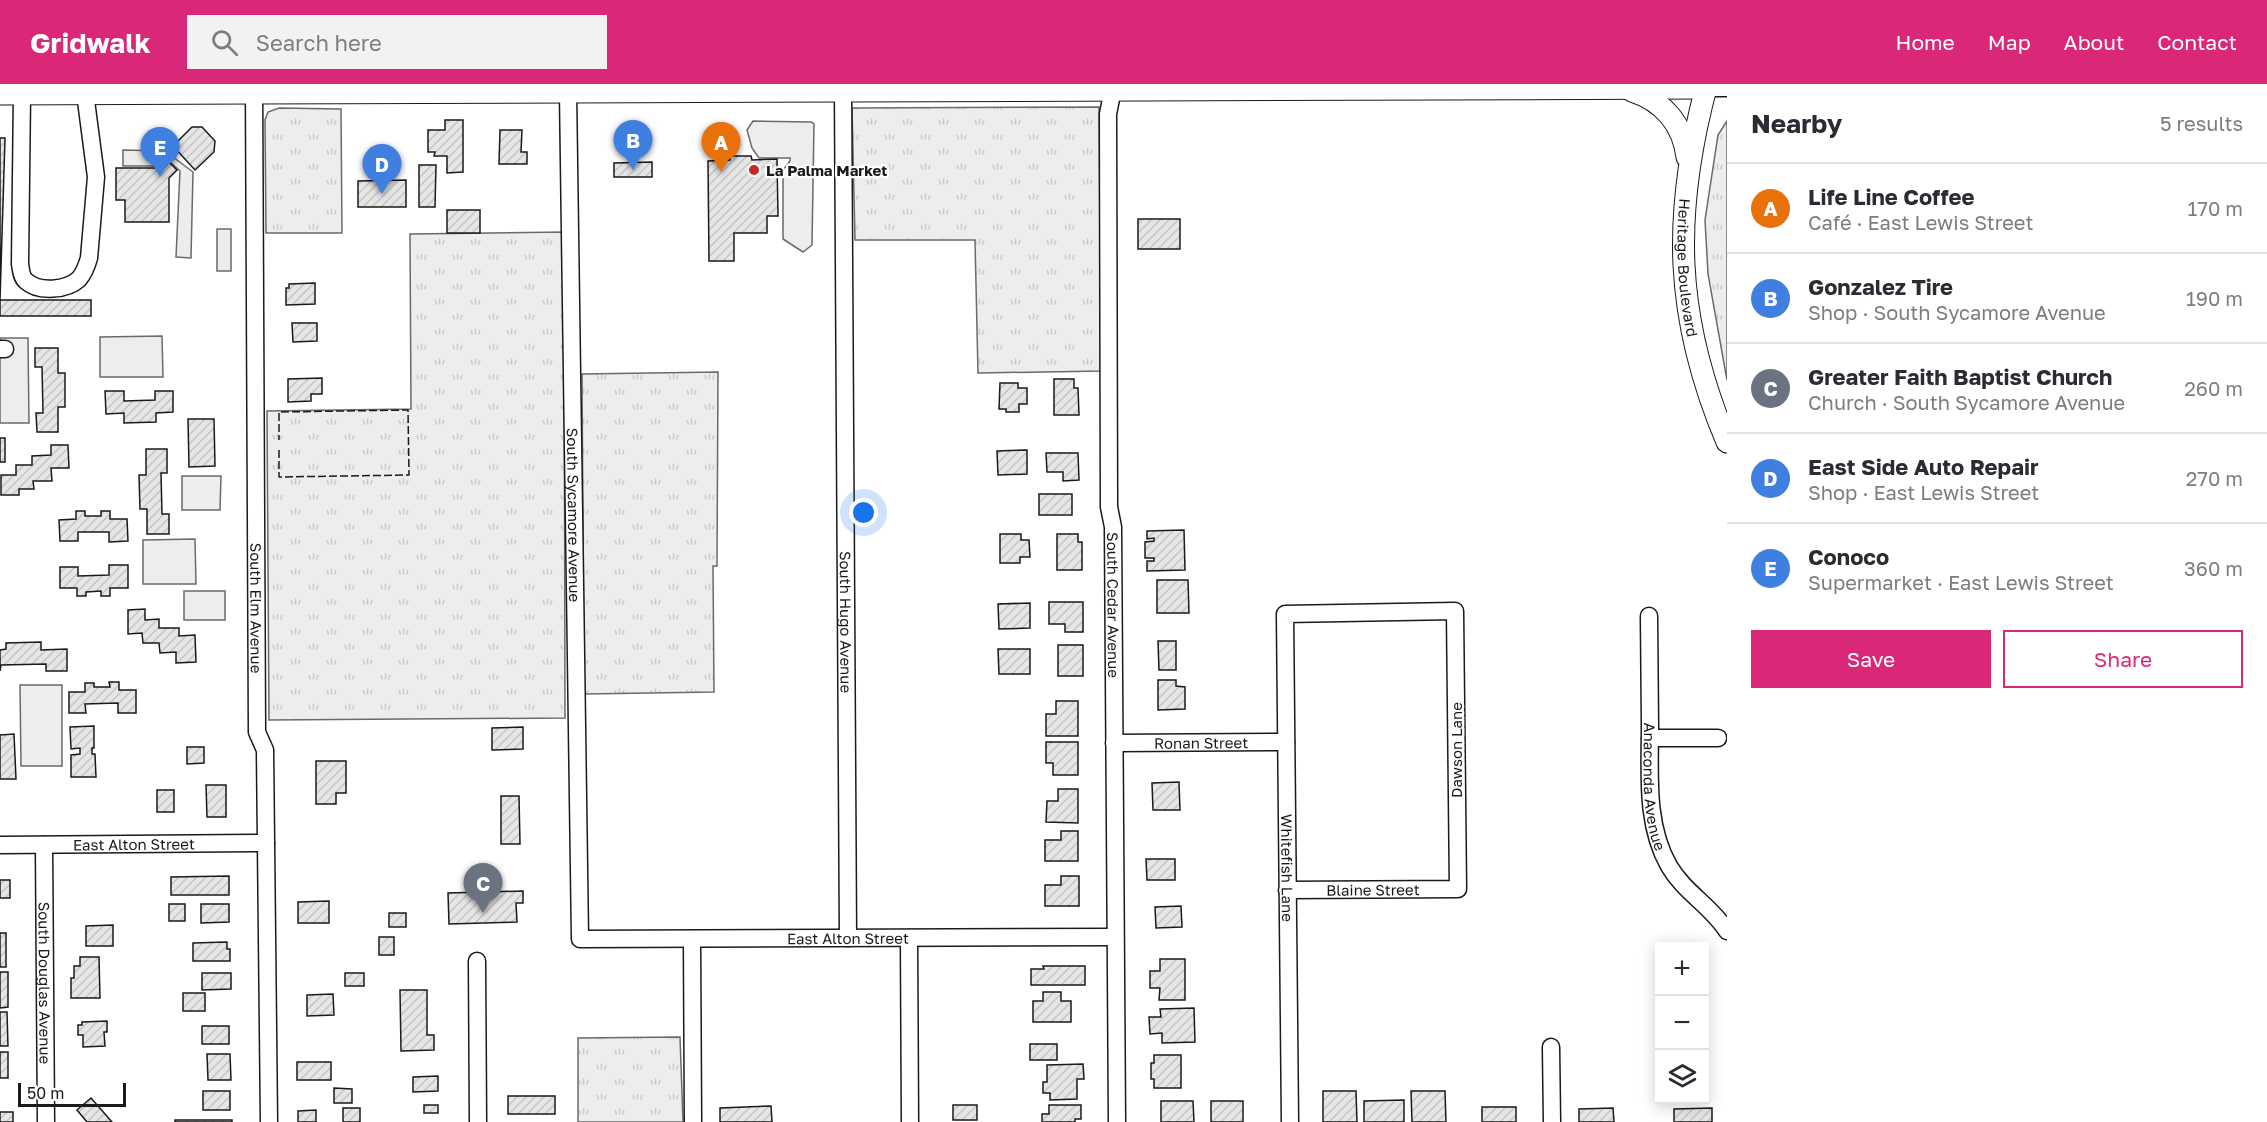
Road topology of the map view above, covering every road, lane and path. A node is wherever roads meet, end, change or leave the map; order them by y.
1 (1629, 86) edge
2 (1706, 86) edge
3 (1113, 87) edge
4 (254, 88) edge
5 (1727, 88) edge
6 (48, 89) edge
7 (843, 90) junction
8 (568, 91) junction
9 (85, 93) junction
10 (0, 94) edge
11 (22, 94) junction
12 (1688, 167) junction
13 (1727, 442) edge
14 (1455, 610) joint
15 (1649, 616) dead end
16 (1650, 738) junction
17 (1718, 738) dead end
18 (1286, 742) junction
19 (1114, 743) junction
20 (266, 843) junction
21 (0, 845) edge
22 (44, 845) junction
23 (1458, 889) joint
24 (1287, 890) junction
25 (1727, 931) edge
26 (1115, 937) junction
27 (848, 938) junction
28 (909, 938) junction
29 (580, 939) joint
30 (692, 939) junction
31 (477, 961) dead end
32 (1551, 1047) dead end
33 (46, 1122) edge
34 (269, 1122) edge
35 (478, 1122) edge
36 (693, 1122) edge
37 (910, 1122) edge
38 (1117, 1122) edge
39 (1290, 1122) edge
40 (1552, 1122) edge

1 - 2 main road
1 - 3 main road
1 - 12 main road
2 - 5 street
2 - 12 main road, Heritage Boulevard
3 - 7 main road
3 - 19 street, South Cedar Avenue
4 - 8 main road
4 - 9 main road
4 - 20 street, South Elm Avenue
6 - 9 main road
6 - 11 main road
7 - 8 main road
7 - 27 street, South Hugo Avenue
8 - 29 street, South Sycamore Avenue
9 - 11 street
10 - 11 main road
12 - 13 main road, Heritage Boulevard
14 - 18 street, Whitefish Lane
14 - 23 street, Dawson Lane
15 - 16 street, Anaconda Avenue
16 - 17 street
16 - 25 street, Anaconda Avenue
18 - 19 street, Ronan Street
18 - 24 street, Whitefish Lane
19 - 26 street, South Cedar Avenue
20 - 22 street, East Alton Street
20 - 34 street, South Elm Avenue
21 - 22 street, East Alton Street
22 - 33 street, South Douglas Avenue
23 - 24 street, Blaine Street
24 - 39 street, Whitefish Lane
26 - 28 street, East Alton Street
26 - 38 street, South Cedar Avenue
27 - 28 street, East Alton Street
27 - 30 street, East Alton Street
28 - 37 street
29 - 30 street, East Alton Street
30 - 36 street
31 - 35 street
32 - 40 street

